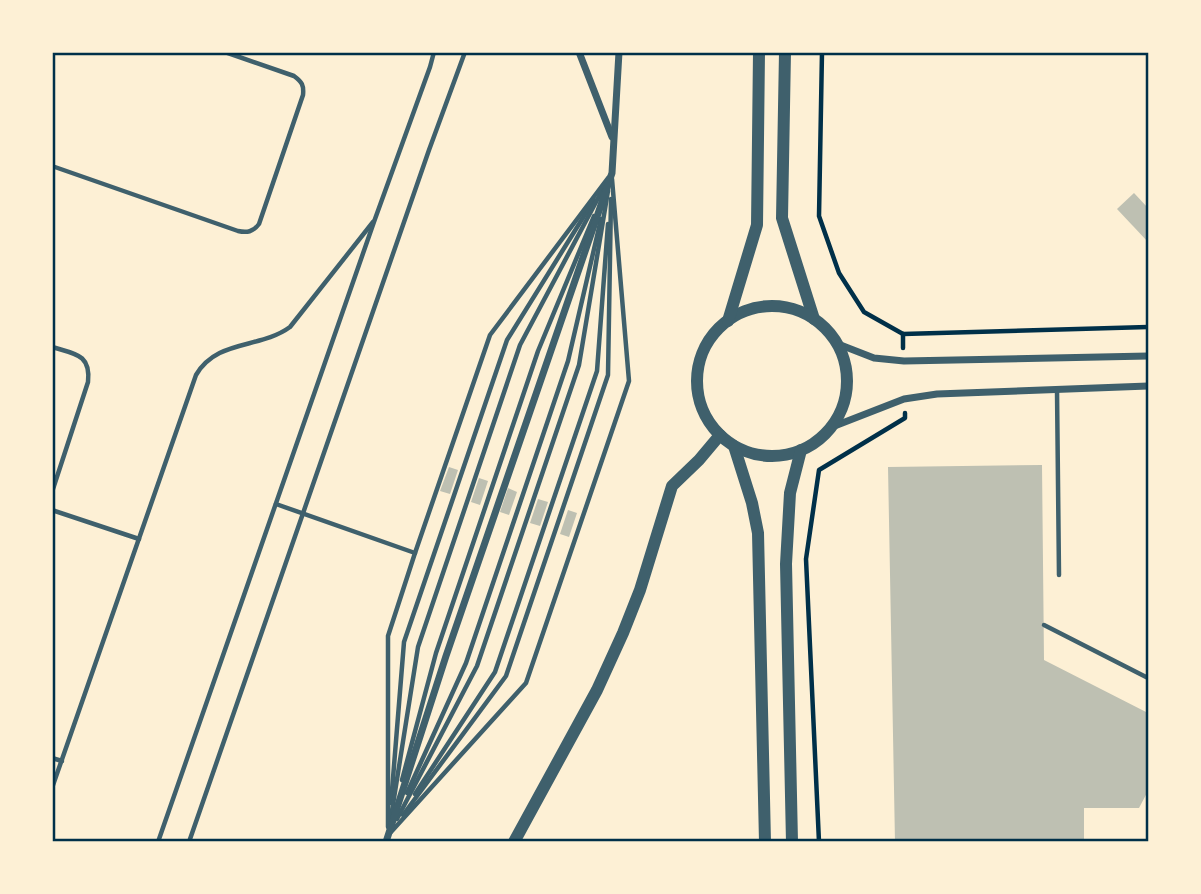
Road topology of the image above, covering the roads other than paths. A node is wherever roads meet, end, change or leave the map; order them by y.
1 (225, 52) edge
2 (434, 52) edge
3 (465, 52) edge
4 (579, 52) edge
5 (619, 52) edge
6 (759, 52) edge
7 (785, 52) edge
8 (614, 141) junction
9 (52, 166) edge
10 (612, 173) junction
11 (376, 219) junction
12 (814, 319) junction
13 (728, 321) junction
14 (838, 344) junction
15 (52, 347) edge
16 (1149, 356) edge
17 (1149, 386) edge
18 (1057, 389) junction
19 (832, 427) junction
20 (720, 435) junction
21 (734, 446) junction
22 (801, 450) junction
23 (52, 492) edge
24 (276, 504) junction
25 (52, 510) edge
26 (303, 514) junction
27 (139, 539) junction
28 (415, 553) junction
29 (1059, 575) dead end
30 (1044, 625) dead end
31 (1149, 678) edge
32 (52, 758) edge
33 (62, 761) junction
34 (52, 788) edge
35 (387, 838) edge
36 (158, 842) edge
37 (189, 842) edge
38 (514, 842) edge
39 (765, 842) edge
40 (792, 842) edge

1 - 9 lane
2 - 11 lane
3 - 26 lane
4 - 8 street
5 - 8 street
6 - 13 street
7 - 12 street
8 - 10 street
10 - 28 lane
10 - 35 street
10 - 35 lane
10 - 35 lane
10 - 35 lane
10 - 35 lane
10 - 35 lane
10 - 35 lane
10 - 35 lane
11 - 24 lane
11 - 27 lane
12 - 13 street
12 - 14 street
13 - 20 street
14 - 16 street
14 - 19 street
15 - 23 lane
17 - 18 street
18 - 19 street
18 - 29 lane
19 - 22 street
20 - 21 street
20 - 38 street
21 - 22 street
21 - 39 street
22 - 40 street
24 - 26 lane
24 - 36 lane
25 - 27 lane
26 - 28 lane
26 - 37 lane
27 - 33 lane
28 - 35 lane
30 - 31 lane
32 - 33 lane
33 - 34 lane

